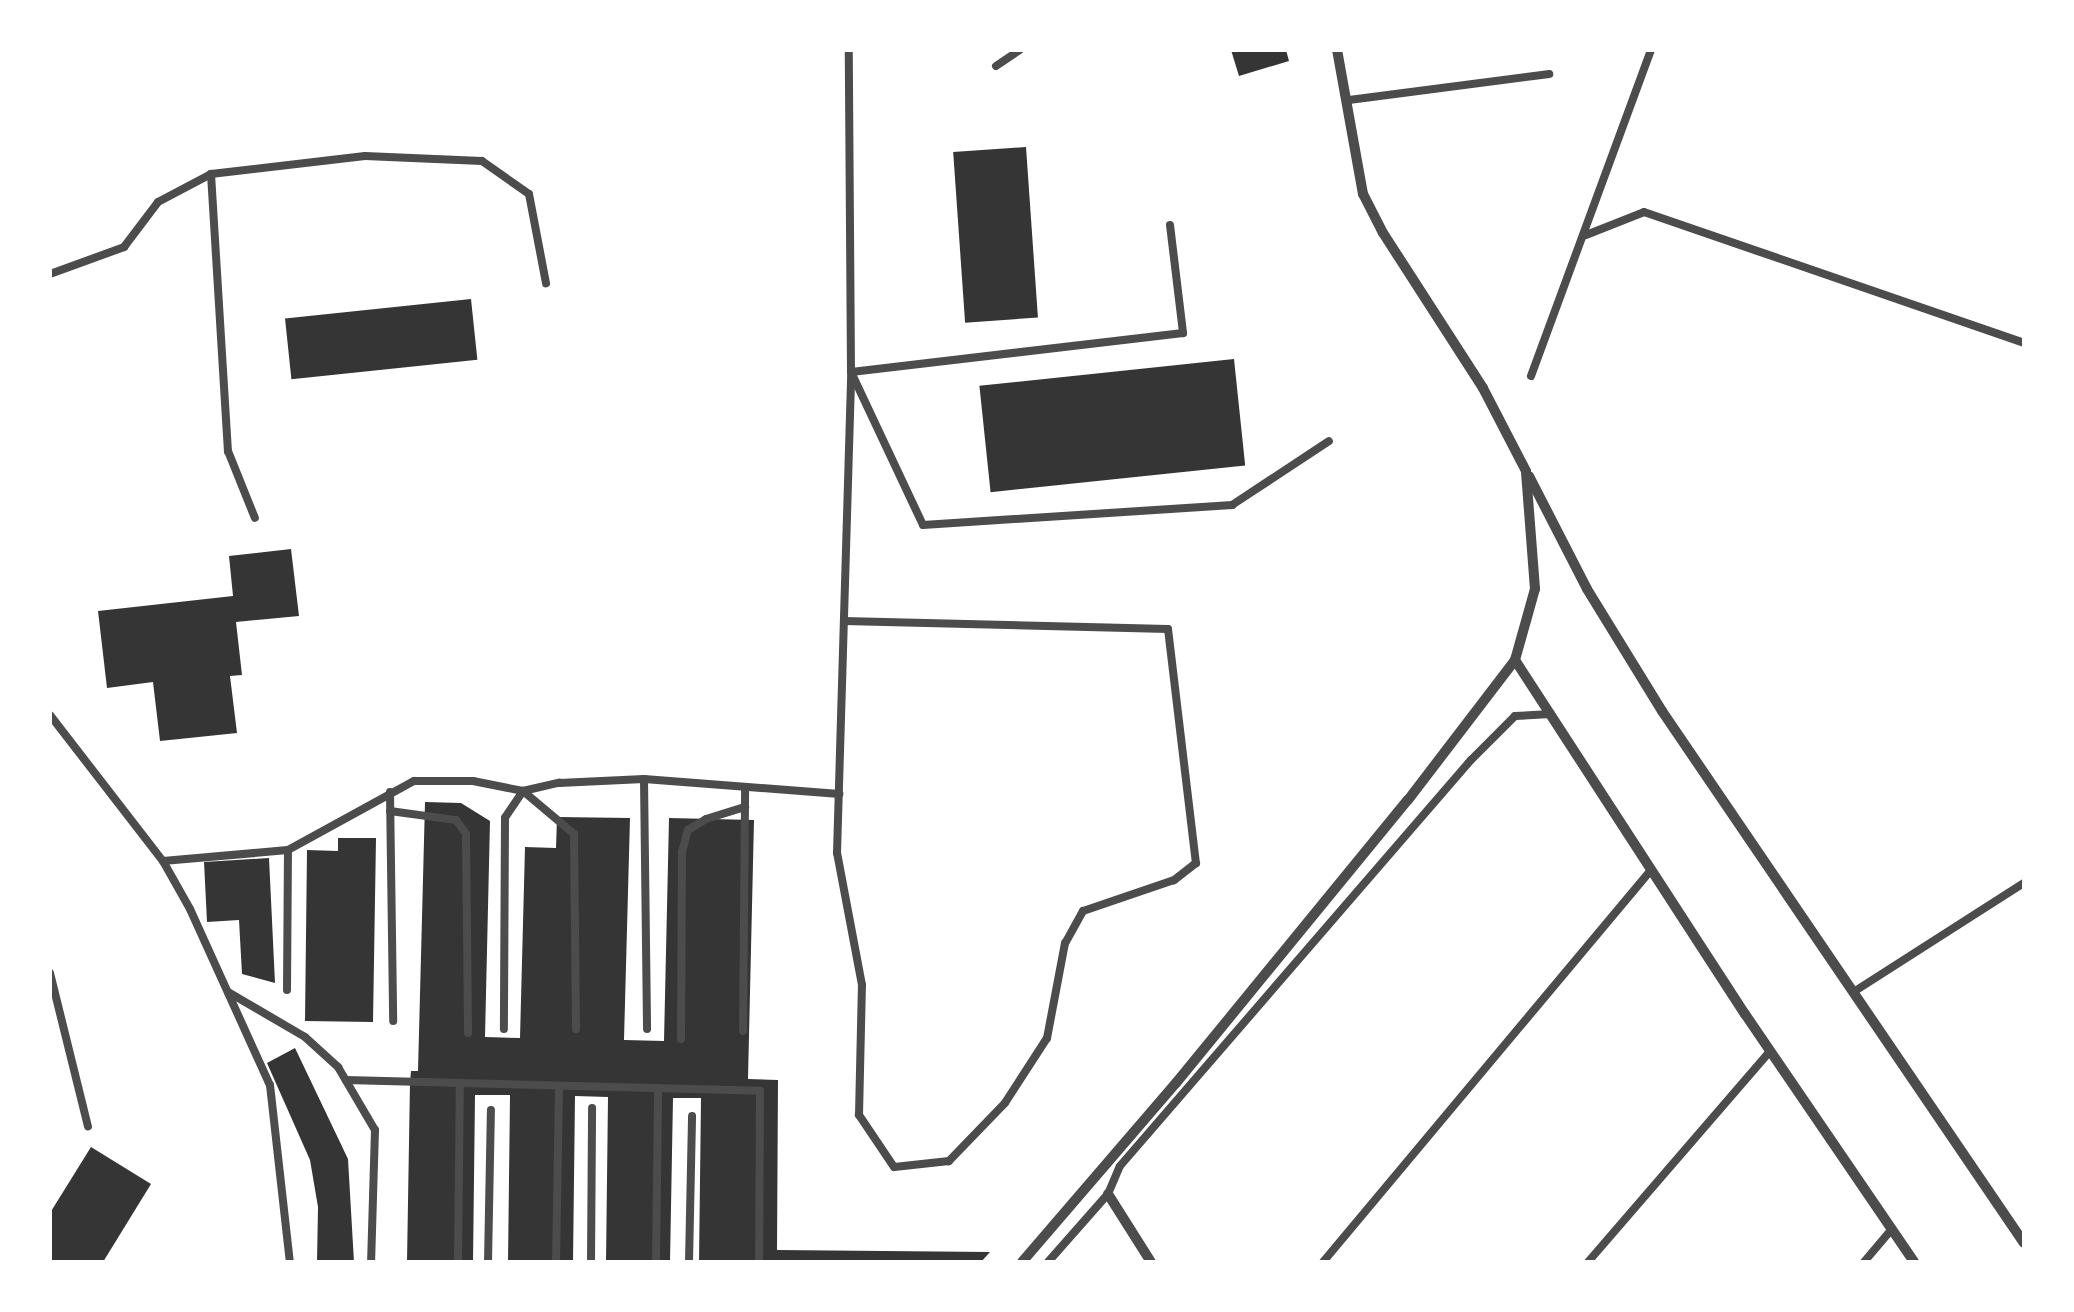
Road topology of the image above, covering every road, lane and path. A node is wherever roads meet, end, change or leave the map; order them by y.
1 (849, 50) edge
2 (1020, 50) edge
3 (1336, 50) edge
4 (1651, 50) edge
5 (996, 66) dead end
6 (1549, 74) dead end
7 (1349, 100) junction
8 (211, 174) junction
9 (1170, 225) dead end
10 (1586, 235) junction
11 (50, 274) edge
12 (546, 282) dead end
13 (2024, 343) edge
14 (851, 372) junction
15 (1531, 376) dead end
16 (1329, 440) dead end
17 (1526, 471) junction
18 (256, 518) dead end
19 (844, 620) junction
20 (1515, 660) junction
21 (1550, 714) junction
22 (50, 715) edge
23 (644, 779) junction
24 (744, 786) junction
25 (523, 791) junction
26 (390, 792) junction
27 (839, 794) junction
28 (745, 807) junction
29 (390, 811) junction
30 (288, 850) junction
31 (164, 861) junction
32 (1652, 870) junction
33 (2024, 884) edge
34 (50, 973) edge
35 (288, 990) dead end
36 (1854, 991) junction
37 (228, 992) junction
38 (393, 1021) dead end
39 (504, 1028) dead end
40 (576, 1029) dead end
41 (647, 1029) dead end
42 (743, 1031) dead end
43 (468, 1034) dead end
44 (680, 1039) dead end
45 (1770, 1051) junction
46 (346, 1080) junction
47 (460, 1083) junction
48 (559, 1086) junction
49 (658, 1088) junction
50 (592, 1108) dead end
51 (491, 1110) dead end
52 (692, 1116) dead end
53 (88, 1126) dead end
54 (1108, 1194) junction
55 (1892, 1229) junction
56 (2024, 1244) edge
57 (290, 1262) edge
58 (370, 1262) edge
59 (458, 1262) edge
60 (488, 1262) edge
61 (556, 1262) edge
62 (591, 1262) edge
63 (656, 1262) edge
64 (689, 1262) edge
65 (759, 1262) edge
66 (1022, 1262) edge
67 (1048, 1262) edge
68 (1151, 1262) edge
69 (1323, 1262) edge
70 (1588, 1262) edge
71 (1864, 1262) edge
72 (1914, 1262) edge

1 - 14 lane
2 - 5 lane
3 - 7 street
4 - 10 lane
6 - 7 lane
7 - 17 street
8 - 11 lane
8 - 12 lane
8 - 18 lane
9 - 14 lane
10 - 13 lane
10 - 15 lane
14 - 16 lane
14 - 19 lane
17 - 20 street
17 - 36 street
19 - 27 lane
19 - 27 lane
20 - 21 street
20 - 66 street
21 - 32 street
21 - 54 lane
22 - 31 lane
23 - 24 lane
23 - 25 lane
23 - 41 lane
24 - 27 lane
24 - 28 lane
25 - 26 lane
25 - 39 lane
25 - 40 lane
26 - 29 lane
26 - 30 lane
28 - 42 lane
28 - 44 lane
29 - 38 lane
29 - 43 lane
30 - 31 lane
30 - 35 lane
31 - 37 lane
32 - 45 street
32 - 69 lane
33 - 36 lane
34 - 53 lane
36 - 56 street
37 - 46 lane
37 - 57 lane
45 - 55 street
45 - 70 lane
46 - 47 lane
46 - 58 lane
47 - 48 lane
47 - 59 lane
48 - 49 lane
48 - 61 lane
49 - 63 lane
49 - 65 lane
50 - 62 lane
51 - 60 lane
52 - 64 lane
54 - 67 lane
54 - 68 street
55 - 71 lane
55 - 72 street

